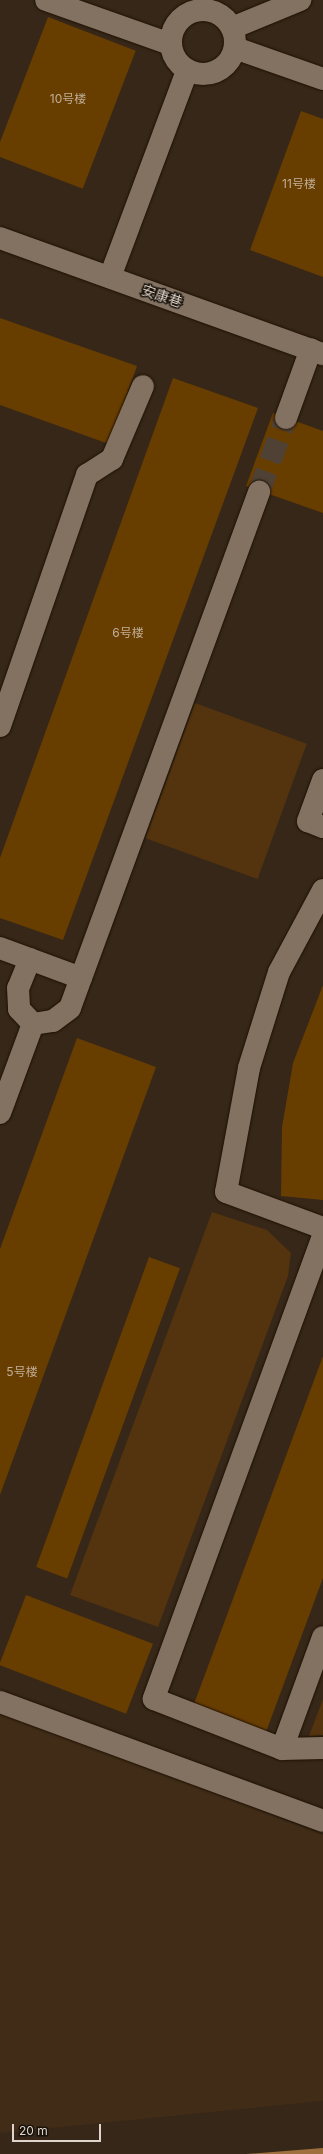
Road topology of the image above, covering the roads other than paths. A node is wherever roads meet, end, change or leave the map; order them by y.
1 (46, 0) edge
2 (300, 0) edge
3 (233, 38) junction
4 (170, 44) junction
5 (188, 70) junction
6 (323, 79) edge
7 (0, 238) edge
8 (110, 278) junction
9 (317, 352) edge
10 (143, 386) dead end
11 (286, 418) tunnel mouth
12 (259, 492) tunnel mouth
13 (0, 726) edge
14 (323, 780) edge
15 (323, 827) edge
16 (323, 890) edge
17 (0, 948) edge
18 (30, 959) junction
19 (81, 978) junction
20 (32, 1024) junction
21 (0, 1113) edge
22 (323, 1228) edge
23 (323, 1236) edge
24 (323, 1637) edge
25 (0, 1702) edge
26 (323, 1748) edge
27 (282, 1749) junction
28 (323, 1821) edge

1 - 4 street
2 - 3 street
3 - 4 street
3 - 5 street
3 - 6 street
4 - 5 street
5 - 8 street
7 - 8 street, 安康巷
8 - 9 street, 安康巷
9 - 11 street
10 - 13 street
12 - 19 street
14 - 15 street
16 - 22 street
17 - 18 street
18 - 19 street
18 - 20 street
19 - 20 street
20 - 21 street
23 - 27 street
24 - 27 street
25 - 28 street
26 - 27 street

